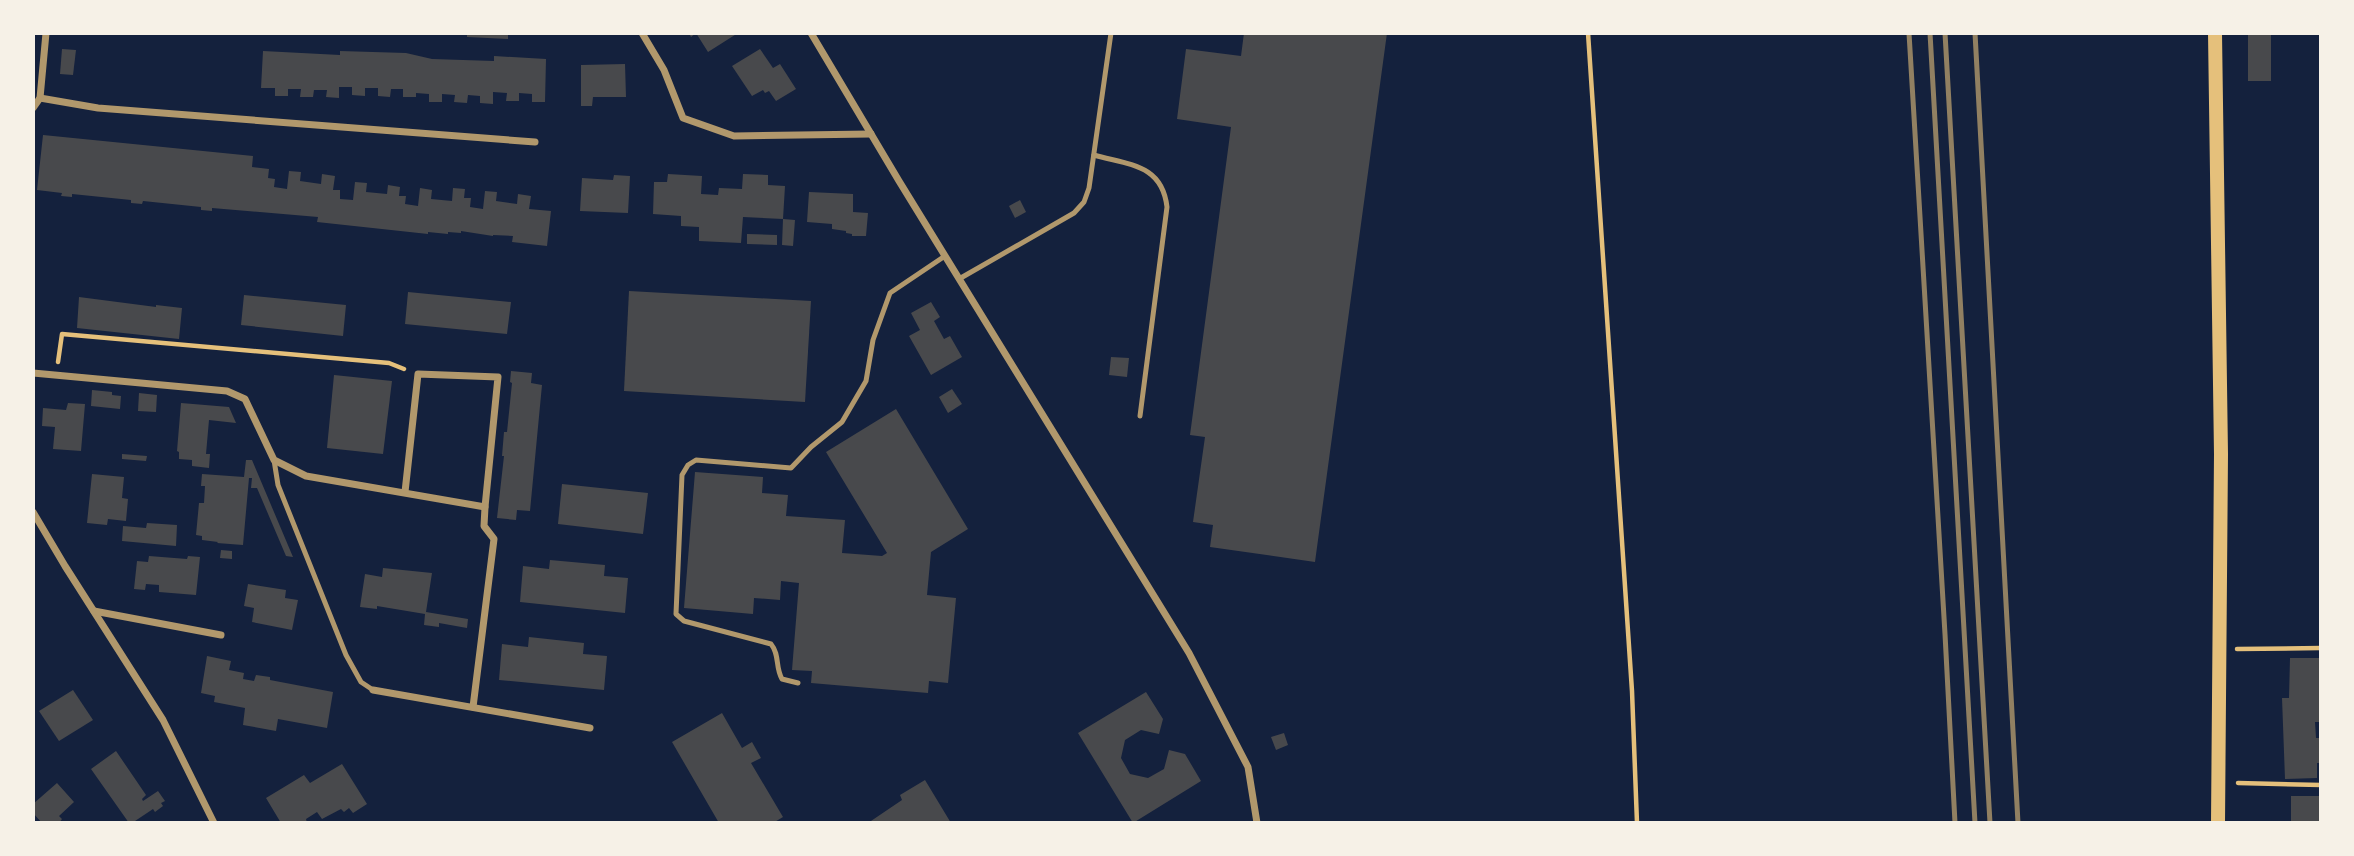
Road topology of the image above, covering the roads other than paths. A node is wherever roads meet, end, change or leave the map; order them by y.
1 (46, 33) edge
2 (642, 33) edge
3 (811, 33) edge
4 (1111, 33) edge
5 (2215, 33) edge
6 (40, 99) junction
7 (33, 108) edge
8 (871, 134) junction
9 (535, 142) dead end
10 (1094, 155) junction
11 (945, 257) junction
12 (959, 279) junction
13 (33, 373) edge
14 (1140, 416) dead end
15 (274, 460) junction
16 (405, 492) junction
17 (485, 507) junction
18 (33, 512) edge
19 (93, 611) junction
20 (221, 635) dead end
21 (798, 683) dead end
22 (373, 690) joint
23 (473, 708) junction
24 (590, 728) dead end
25 (214, 823) edge
26 (1257, 823) edge
27 (2218, 823) edge

1 - 6 street
2 - 8 street
3 - 8 street
4 - 10 lane
5 - 27 main road
6 - 7 street
6 - 9 street
8 - 11 street
10 - 12 lane
10 - 14 lane
11 - 12 street
11 - 21 lane
12 - 26 street
13 - 15 street
15 - 16 street
15 - 22 lane
16 - 17 street
16 - 17 street
17 - 23 street
18 - 19 street
19 - 20 street
19 - 25 street
22 - 23 street
23 - 24 street

